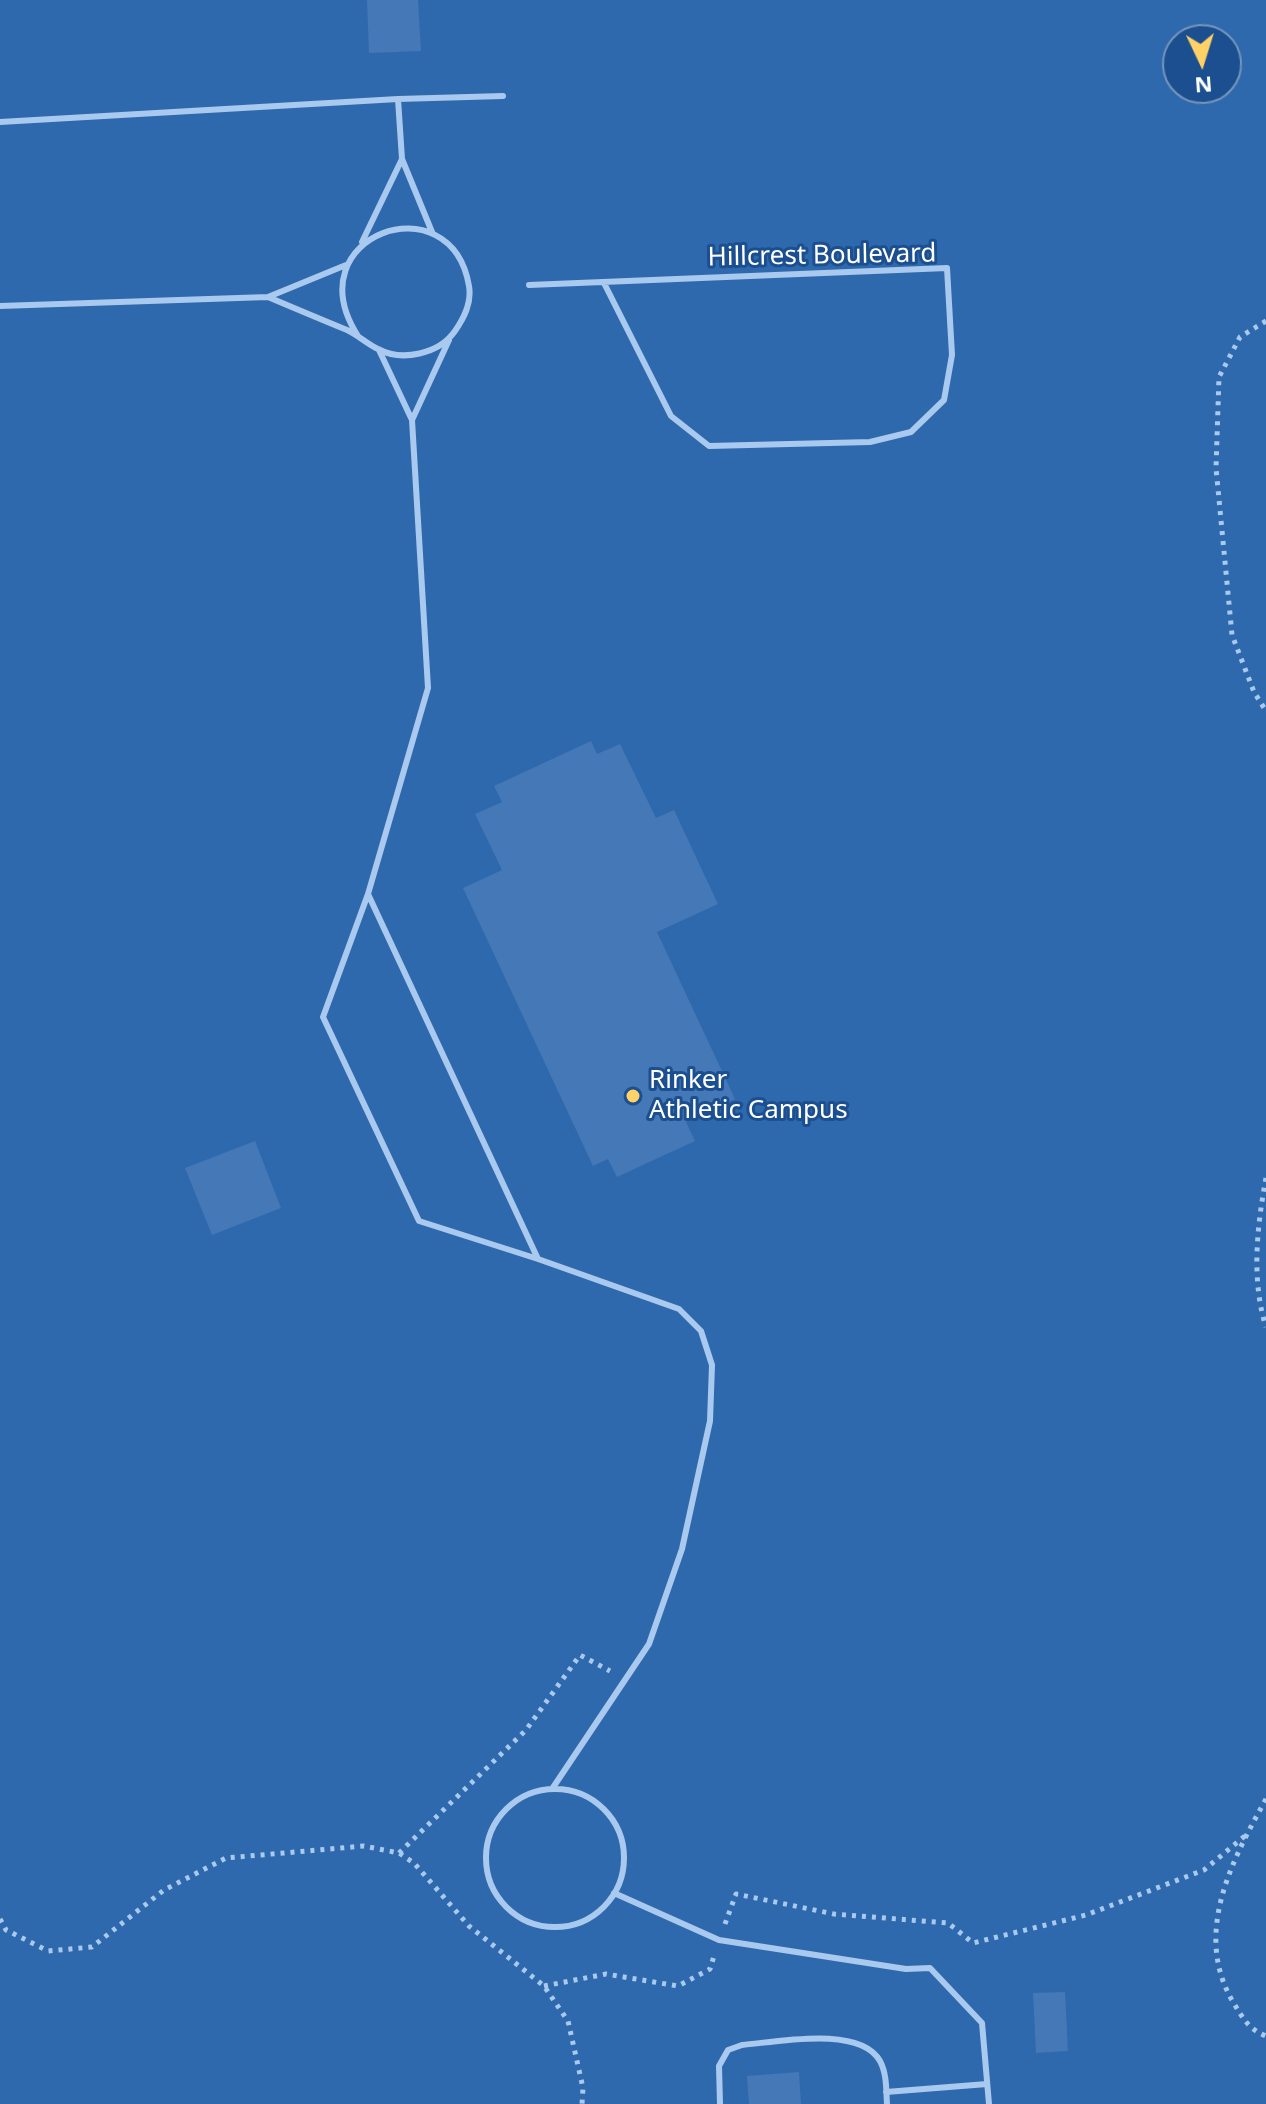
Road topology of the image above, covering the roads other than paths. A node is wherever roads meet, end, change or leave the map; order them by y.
1 (503, 96) dead end
2 (398, 99) junction
3 (0, 122) edge
4 (402, 159) junction
5 (432, 232) junction
6 (361, 245) junction
7 (346, 265) junction
8 (604, 283) junction
9 (529, 285) dead end
10 (268, 297) junction
11 (0, 306) edge
12 (358, 336) junction
13 (450, 338) junction
14 (379, 350) junction
15 (412, 420) junction
16 (368, 894) junction
17 (538, 1259) junction
18 (552, 1789) junction
19 (614, 1893) junction
20 (987, 2084) junction
21 (886, 2092) junction
22 (720, 2104) edge
23 (887, 2104) edge
24 (989, 2104) edge

1 - 2 lane
2 - 3 lane
2 - 4 lane
4 - 5 lane
4 - 6 lane
5 - 6 lane
5 - 13 lane
6 - 7 lane
7 - 10 lane
7 - 12 lane
8 - 8 lane, Hillcrest Boulevard
8 - 9 lane, Hillcrest Boulevard
10 - 11 lane
10 - 12 lane
12 - 14 lane
13 - 14 lane
13 - 15 lane
14 - 15 lane
15 - 16 lane
16 - 17 lane
16 - 17 lane
17 - 18 lane
18 - 19 lane
18 - 19 lane
19 - 20 lane
20 - 21 lane
20 - 24 lane
21 - 22 lane
21 - 23 lane

